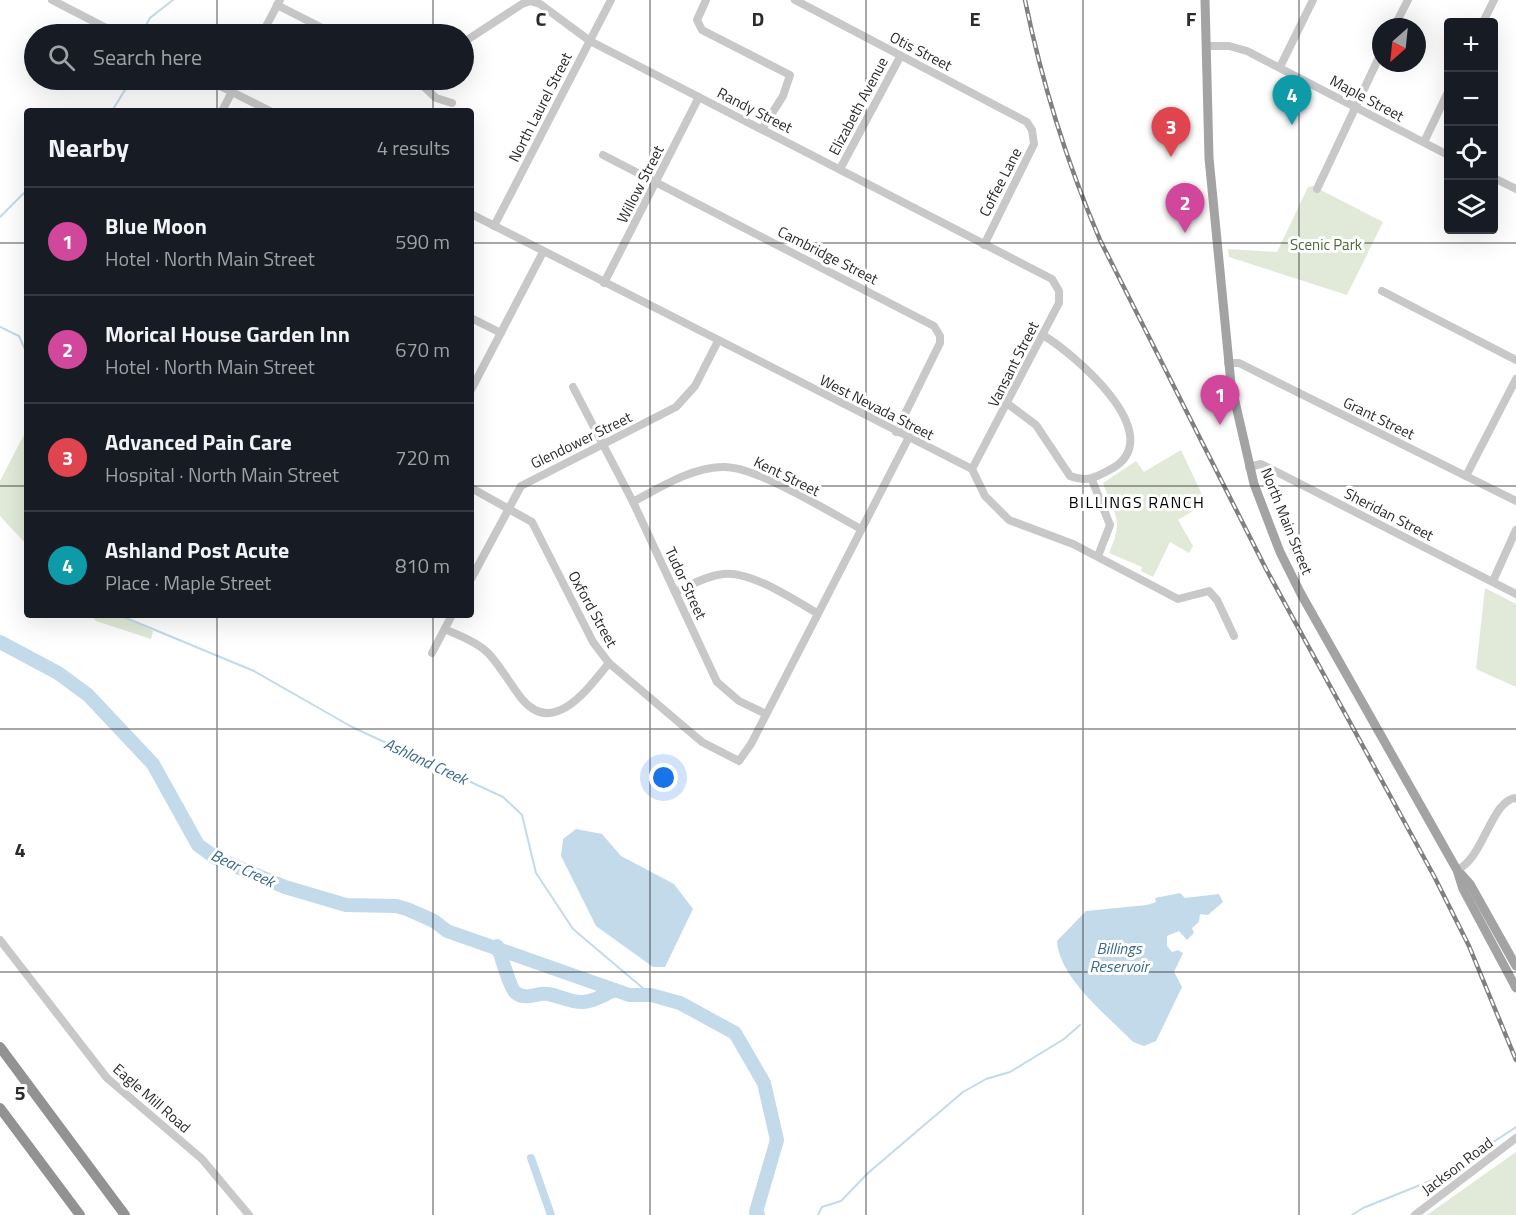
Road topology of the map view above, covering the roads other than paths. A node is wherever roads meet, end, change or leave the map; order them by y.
1 (52, 0) edge
2 (611, 0) edge
3 (706, 0) edge
4 (795, 0) edge
5 (1205, 0) edge
6 (1313, 0) edge
7 (1408, 0) edge
8 (1494, 0) edge
9 (279, 2) edge
10 (1399, 18) edge
11 (1485, 18) edge
12 (99, 24) edge
13 (267, 24) edge
14 (317, 24) edge
15 (474, 36) edge
16 (590, 40) junction
17 (1206, 46) junction
18 (900, 57) junction
19 (1280, 67) junction
20 (1372, 71) edge
21 (428, 90) edge
22 (232, 91) joint
23 (699, 97) junction
24 (1444, 102) edge
25 (452, 103) dead end
26 (1354, 106) junction
27 (224, 108) edge
28 (264, 108) edge
29 (762, 129) junction
30 (1032, 129) joint
31 (1424, 142) junction
32 (1444, 152) edge
33 (603, 155) dead end
34 (840, 169) junction
35 (1498, 180) edge
36 (656, 181) junction
37 (1317, 189) dead end
38 (1516, 189) edge
39 (474, 216) edge
40 (494, 226) junction
41 (984, 245) junction
42 (543, 252) junction
43 (1043, 273) joint
44 (604, 283) junction
45 (1382, 291) dead end
46 (474, 320) edge
47 (501, 333) junction
48 (1043, 335) junction
49 (718, 342) junction
50 (1516, 360) edge
51 (1228, 363) junction
52 (1516, 379) edge
53 (474, 384) edge
54 (573, 387) dead end
55 (1008, 404) junction
56 (896, 432) junction
57 (909, 437) junction
58 (603, 444) junction
59 (1249, 466) junction
60 (972, 469) junction
61 (1466, 476) junction
62 (1092, 480) junction
63 (474, 490) edge
64 (1516, 501) edge
65 (633, 502) junction
66 (509, 507) junction
67 (861, 529) junction
68 (1516, 530) edge
69 (1098, 556) junction
70 (474, 573) edge
71 (1493, 581) junction
72 (675, 592) junction
73 (1516, 594) edge
74 (818, 613) junction
75 (450, 618) edge
76 (444, 629) junction
77 (1234, 636) dead end
78 (432, 653) dead end
79 (609, 663) junction
80 (766, 714) junction
81 (1516, 798) edge
82 (1457, 870) junction
83 (0, 940) edge
84 (1516, 966) edge
85 (1515, 982) edge
86 (0, 1047) edge
87 (0, 1108) edge
88 (1516, 1138) edge
89 (80, 1215) edge
90 (125, 1215) edge
91 (249, 1215) edge
92 (1415, 1215) edge

1 - 12 street
2 - 16 street, North Laurel Street
3 - 29 street
4 - 18 street, Otis Street
5 - 17 main road, North Main Street
6 - 19 street
7 - 10 street
8 - 11 street
9 - 13 street
9 - 14 street
15 - 16 street, Randy Street
16 - 23 street, Randy Street
16 - 40 street, North Laurel Street
17 - 19 street, Maple Street
17 - 51 main road, North Main Street
18 - 30 street, Otis Street
18 - 34 street, Elizabeth Avenue
19 - 26 street, Maple Street
20 - 26 street
21 - 25 street
22 - 27 street
22 - 28 street
23 - 29 street, Randy Street
23 - 36 street, Willow Street
24 - 31 street
26 - 31 street, Maple Street
26 - 37 street
29 - 34 street, Randy Street
30 - 41 street, Coffee Lane
31 - 32 street, Maple Street
33 - 36 street, Cambridge Street
34 - 41 street, Randy Street
35 - 38 street
36 - 44 street, Willow Street
36 - 56 street, Cambridge Street
39 - 40 street, West Nevada Street
40 - 42 street, West Nevada Street
41 - 43 street, Randy Street
42 - 44 street, West Nevada Street
42 - 47 street
43 - 48 street, Vansant Street
44 - 49 street, West Nevada Street
45 - 50 street
46 - 47 street
47 - 53 street
48 - 55 street, Vansant Street
48 - 62 street
49 - 56 street, West Nevada Street
49 - 58 street, Glendower Street
51 - 59 main road, North Main Street
51 - 61 street, Grant Street
52 - 61 street
54 - 58 street, Tudor Street
55 - 60 street, Vansant Street
55 - 62 street
56 - 57 street, West Nevada Street
57 - 60 street, West Nevada Street
57 - 67 street
58 - 65 street, Tudor Street
58 - 66 street, Glendower Street
59 - 71 street, Sheridan Street
59 - 82 main road, North Main Street
60 - 69 street
61 - 64 street, Grant Street
62 - 69 street
63 - 66 street, Oxford Street
65 - 67 street, Kent Street
65 - 72 street, Tudor Street
66 - 70 street, Glendower Street
66 - 79 street, Oxford Street
67 - 74 street
68 - 71 street
69 - 77 street
71 - 73 street, Sheridan Street
72 - 74 street
72 - 80 street, Tudor Street
74 - 80 street
75 - 76 street
76 - 78 street
76 - 79 street
79 - 80 street, Oxford Street
81 - 82 street
82 - 84 main road, North Main Street
82 - 85 main road, North Main Street
83 - 91 street, Eagle Mill Road
86 - 90 highway
87 - 89 highway
88 - 92 street, Jackson Road

